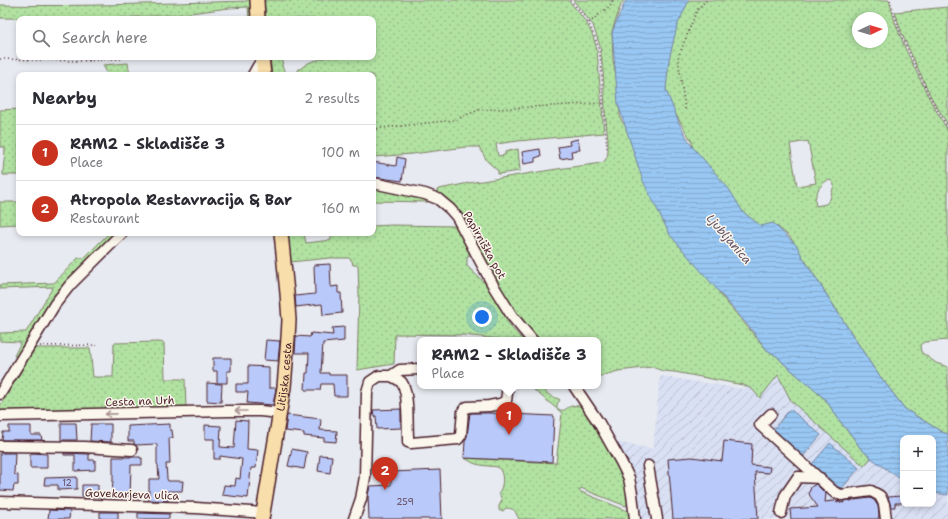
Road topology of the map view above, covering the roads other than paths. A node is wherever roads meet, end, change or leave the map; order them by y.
1 (257, 0) edge
2 (258, 16) edge
3 (261, 60) edge
4 (262, 60) edge
5 (255, 72) edge
6 (264, 72) edge
7 (376, 184) edge
8 (119, 236) edge
9 (281, 236) edge
10 (530, 337) edge
11 (417, 369) edge
12 (391, 376) junction
13 (510, 389) edge
14 (576, 389) edge
15 (0, 394) edge
16 (280, 413) junction
17 (771, 414) dead end
18 (0, 416) edge
19 (0, 446) edge
20 (132, 450) dead end
21 (648, 466) dead end
22 (820, 478) junction
23 (0, 502) edge
24 (781, 513) dead end
25 (262, 516) edge
26 (354, 519) edge
27 (635, 519) edge
28 (657, 519) edge
29 (886, 519) edge

1 - 2 main road
3 - 5 street
4 - 6 main road
7 - 10 street, Papirniška pot
8 - 15 street
9 - 16 main road, Litijska cesta
11 - 12 street
12 - 13 street
12 - 26 street
14 - 27 street
16 -> 18 street, Cesta na Urh
16 - 25 main road, Litijska cesta
17 - 22 street
19 - 20 street
21 - 28 street
22 - 24 street
22 - 29 street
23 - 25 street, Govekarjeva ulica

